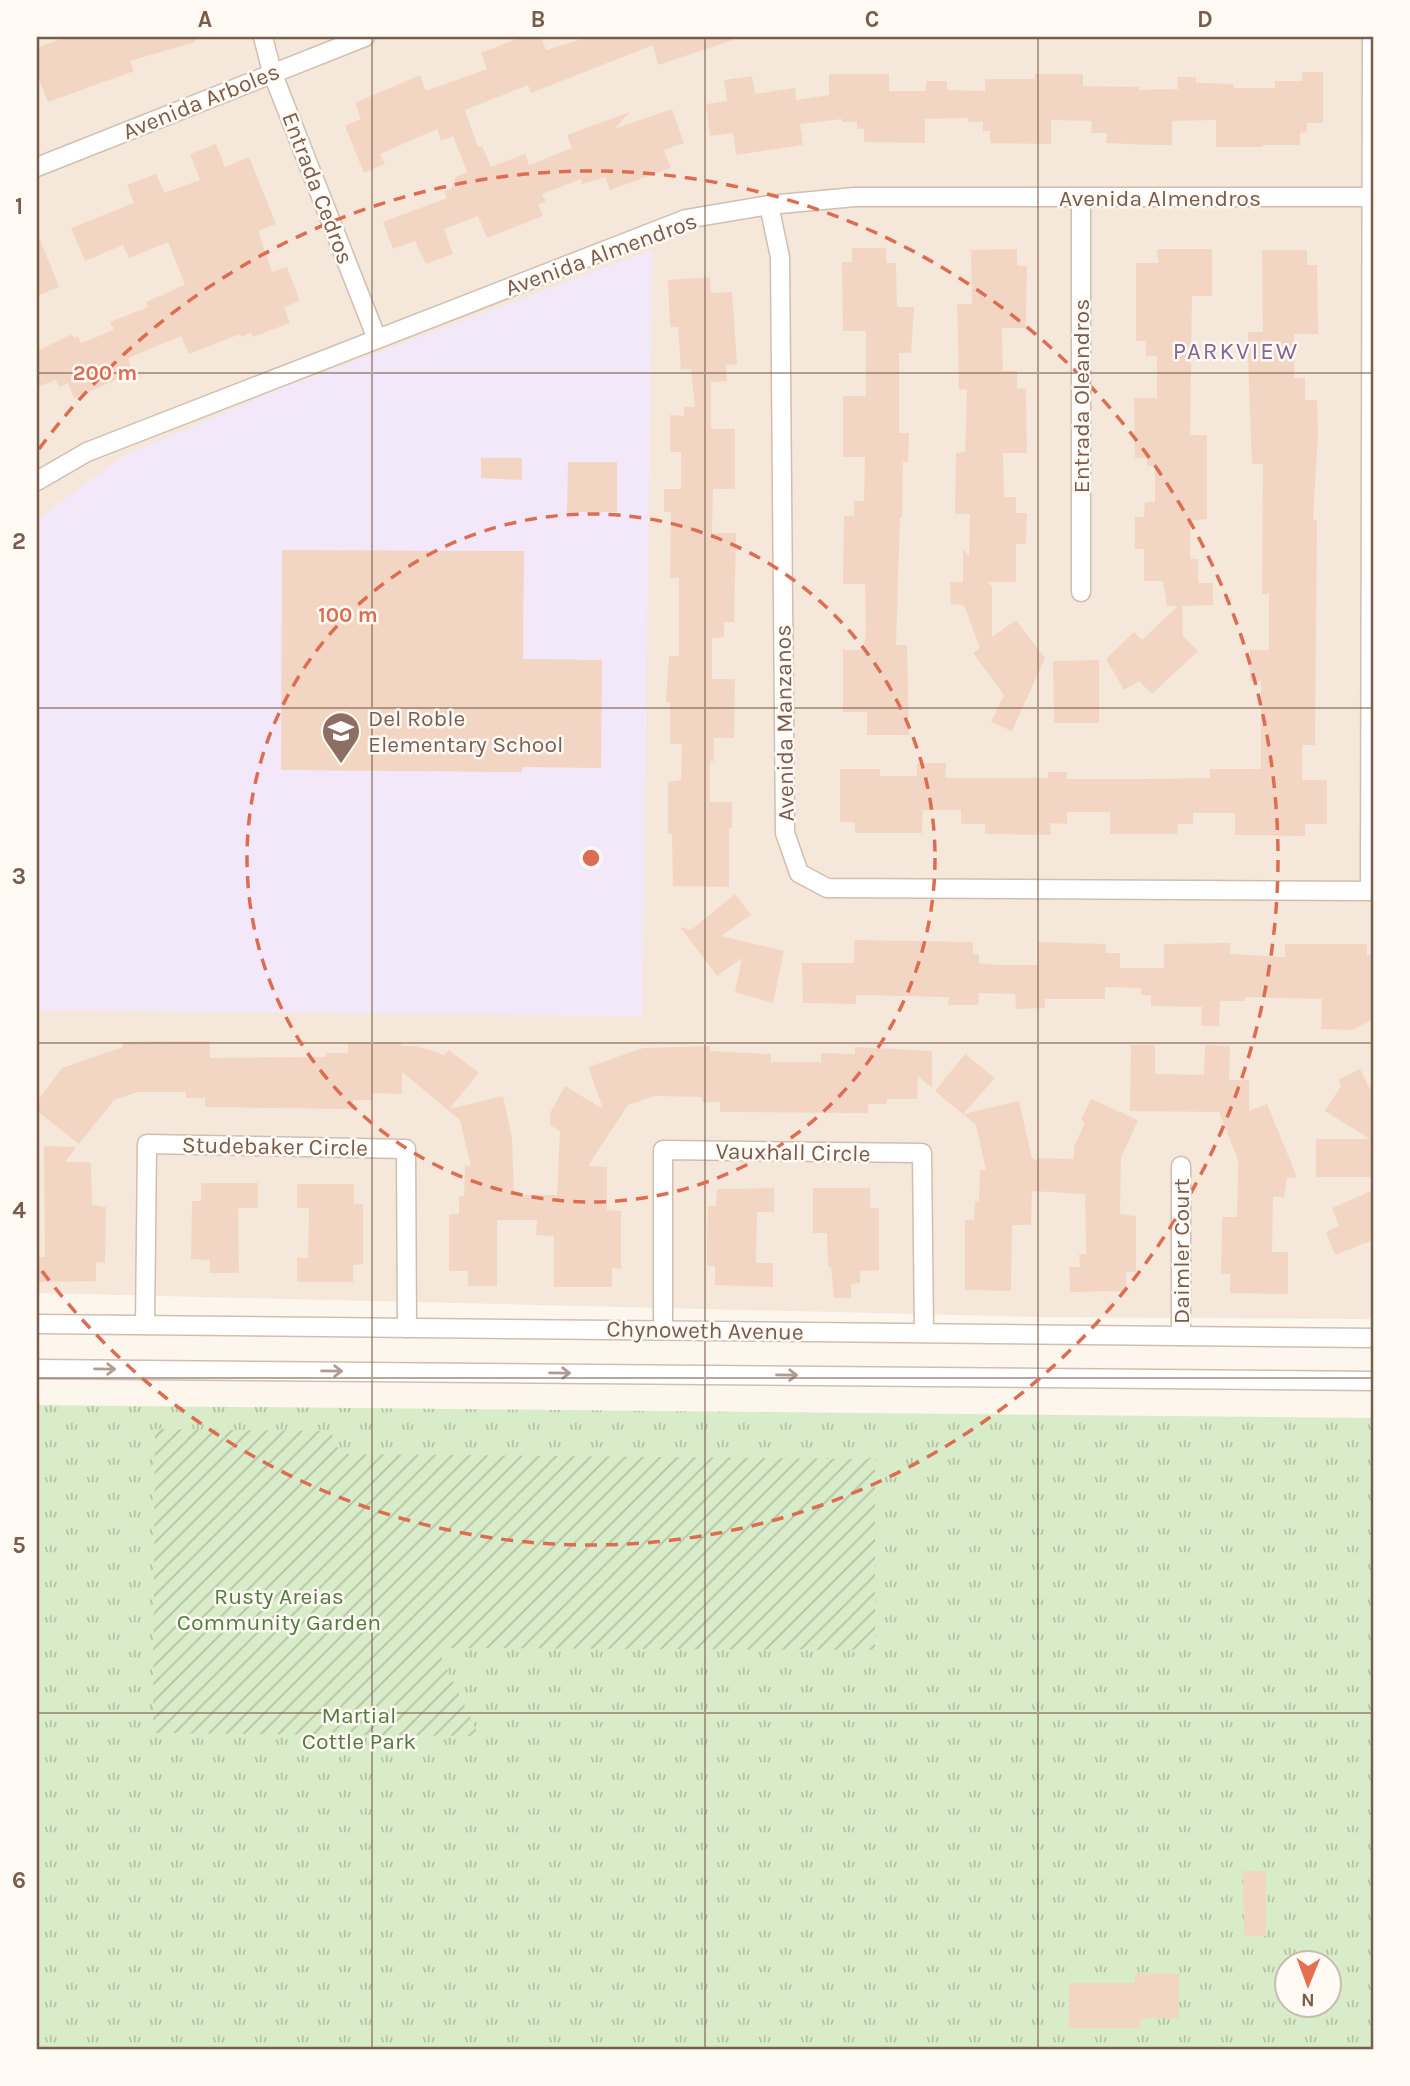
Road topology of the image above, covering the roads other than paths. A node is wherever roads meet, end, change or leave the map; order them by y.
1 (263, 37) edge
2 (365, 37) edge
3 (1372, 37) edge
4 (271, 72) junction
5 (37, 167) edge
6 (1370, 197) junction
7 (1081, 199) junction
8 (769, 205) junction
9 (377, 339) junction
10 (37, 481) edge
11 (1081, 592) dead end
12 (1372, 891) edge
13 (1181, 1166) dead end
14 (37, 1324) edge
15 (145, 1325) junction
16 (407, 1328) junction
17 (663, 1329) junction
18 (924, 1333) junction
19 (1181, 1336) junction
20 (1373, 1338) edge
21 (37, 1369) edge
22 (1373, 1381) edge

1 - 4 street, Entrada Cedros
2 - 4 street, Avenida Arboles
3 - 6 street
4 - 5 street, Avenida Arboles
4 - 9 street, Entrada Cedros
6 - 7 street, Avenida Almendros
6 - 12 street
7 - 8 street, Avenida Almendros
7 - 11 street, Entrada Oleandros
8 - 9 street, Avenida Almendros
8 - 12 street, Avenida Manzanos
9 - 10 street, Avenida Almendros
13 - 19 street, Daimler Court
14 - 15 street, Chynoweth Avenue
15 - 16 street, Chynoweth Avenue
15 - 16 street, Studebaker Circle
16 - 17 street, Chynoweth Avenue
17 - 18 street, Chynoweth Avenue
17 - 18 street, Vauxhall Circle
18 - 19 street, Chynoweth Avenue
19 - 20 street, Chynoweth Avenue
21 -> 22 street, Chynoweth Avenue

